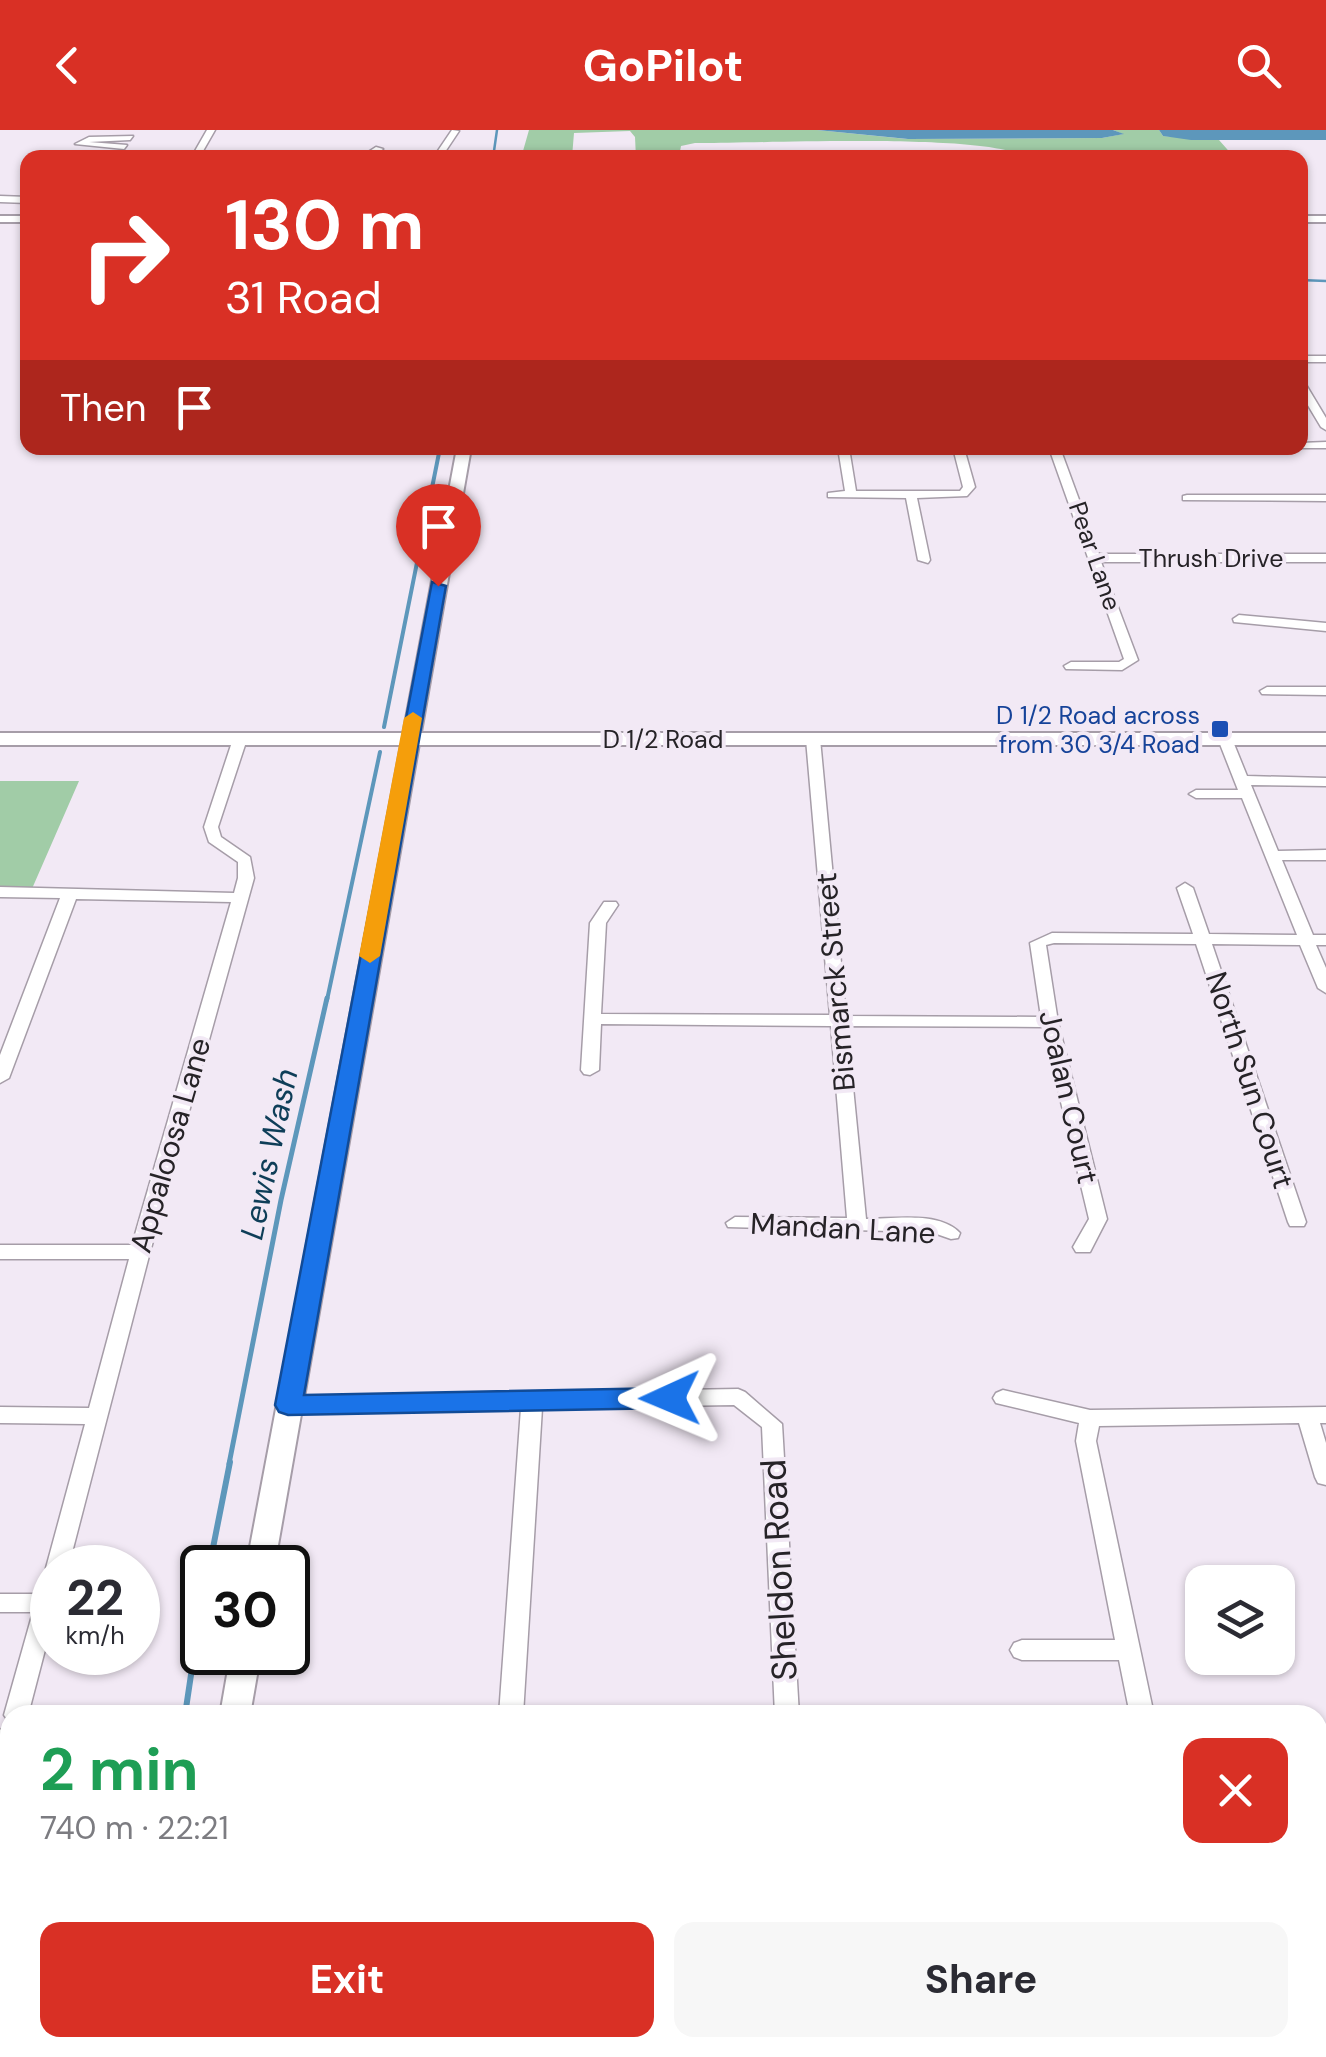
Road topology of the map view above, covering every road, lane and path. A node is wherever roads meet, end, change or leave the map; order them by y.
1 (0, 200) edge
2 (12, 200) junction
3 (20, 200) edge
4 (0, 217) edge
5 (1308, 396) edge
6 (1326, 426) edge
7 (463, 455) edge
8 (844, 455) edge
9 (961, 455) edge
10 (1057, 455) edge
11 (832, 495) dead end
12 (851, 495) junction
13 (911, 495) junction
14 (1187, 498) dead end
15 (1326, 498) edge
16 (1096, 558) junction
17 (1326, 558) edge
18 (924, 560) dead end
19 (1238, 620) dead end
20 (1326, 627) edge
21 (1072, 666) dead end
22 (1267, 691) dead end
23 (1326, 691) edge
24 (0, 739) edge
25 (240, 739) junction
26 (409, 739) junction
27 (1225, 739) junction
28 (1326, 739) edge
29 (812, 740) junction
30 (1326, 782) edge
31 (1244, 787) junction
32 (1196, 794) dead end
33 (1272, 856) junction
34 (1326, 856) edge
35 (1185, 888) dead end
36 (0, 892) edge
37 (69, 896) junction
38 (240, 898) junction
39 (610, 904) dead end
40 (1202, 939) junction
41 (1306, 939) junction
42 (1326, 940) edge
43 (1326, 988) edge
44 (593, 1020) junction
45 (838, 1021) junction
46 (1050, 1022) junction
47 (590, 1070) dead end
48 (0, 1078) edge
49 (1297, 1222) dead end
50 (736, 1224) dead end
51 (857, 1225) junction
52 (952, 1233) dead end
53 (1083, 1247) dead end
54 (0, 1252) edge
55 (140, 1252) junction
56 (1004, 1398) dead end
57 (532, 1401) junction
58 (288, 1405) junction
59 (0, 1415) edge
60 (97, 1416) junction
61 (1316, 1416) edge
62 (1090, 1418) junction
63 (1326, 1476) edge
64 (62, 1545) edge
65 (264, 1545) edge
66 (30, 1597) edge
67 (0, 1603) edge
68 (1022, 1650) dead end
69 (1126, 1650) junction
70 (30, 1665) edge
71 (242, 1675) edge
72 (19, 1705) edge
73 (237, 1705) edge
74 (512, 1705) edge
75 (786, 1705) edge
76 (1140, 1705) edge

1 - 2 street
2 - 3 street
2 - 4 street
5 - 6 street
7 - 26 street
8 - 12 street
9 - 13 street
10 - 16 street, Pear Lane
11 - 12 street
12 - 13 street
13 - 18 street
14 - 15 street
16 - 17 street, Thrush Drive
16 - 21 street, Pear Lane
19 - 20 street
22 - 23 street
24 - 25 main road, D 1/2 Road
25 - 26 main road, D 1/2 Road
25 - 38 street, Appaloosa Lane
26 - 29 main road, D 1/2 Road
26 - 58 street
27 - 28 main road, D 1/2 Road
27 - 29 main road, D 1/2 Road
27 - 31 street
29 - 45 street, Bismarck Street
30 - 31 street
31 - 32 street
31 - 33 street
33 - 34 street
33 - 41 street
35 - 40 street, North Sun Court
36 - 37 street
37 - 38 street
37 - 48 street
38 - 55 street, Appaloosa Lane
39 - 44 street
40 - 41 street
40 - 46 street, Joalan Court
40 - 49 street, North Sun Court
41 - 42 street
41 - 43 street
44 - 45 street
44 - 47 street
45 - 46 street
45 - 51 street, Bismarck Street
46 - 53 street, Joalan Court
50 - 51 street, Mandan Lane
51 - 52 street, Mandan Lane
54 - 55 street
55 - 60 street, Appaloosa Lane
56 - 62 street
57 - 58 street
57 - 74 street
57 - 75 street, Sheldon Road
58 - 65 street
59 - 60 street
60 - 64 street, Appaloosa Lane
61 - 62 street
61 - 63 street
62 - 69 street
66 - 67 street
68 - 69 street
69 - 76 street
70 - 72 street
71 - 73 street

